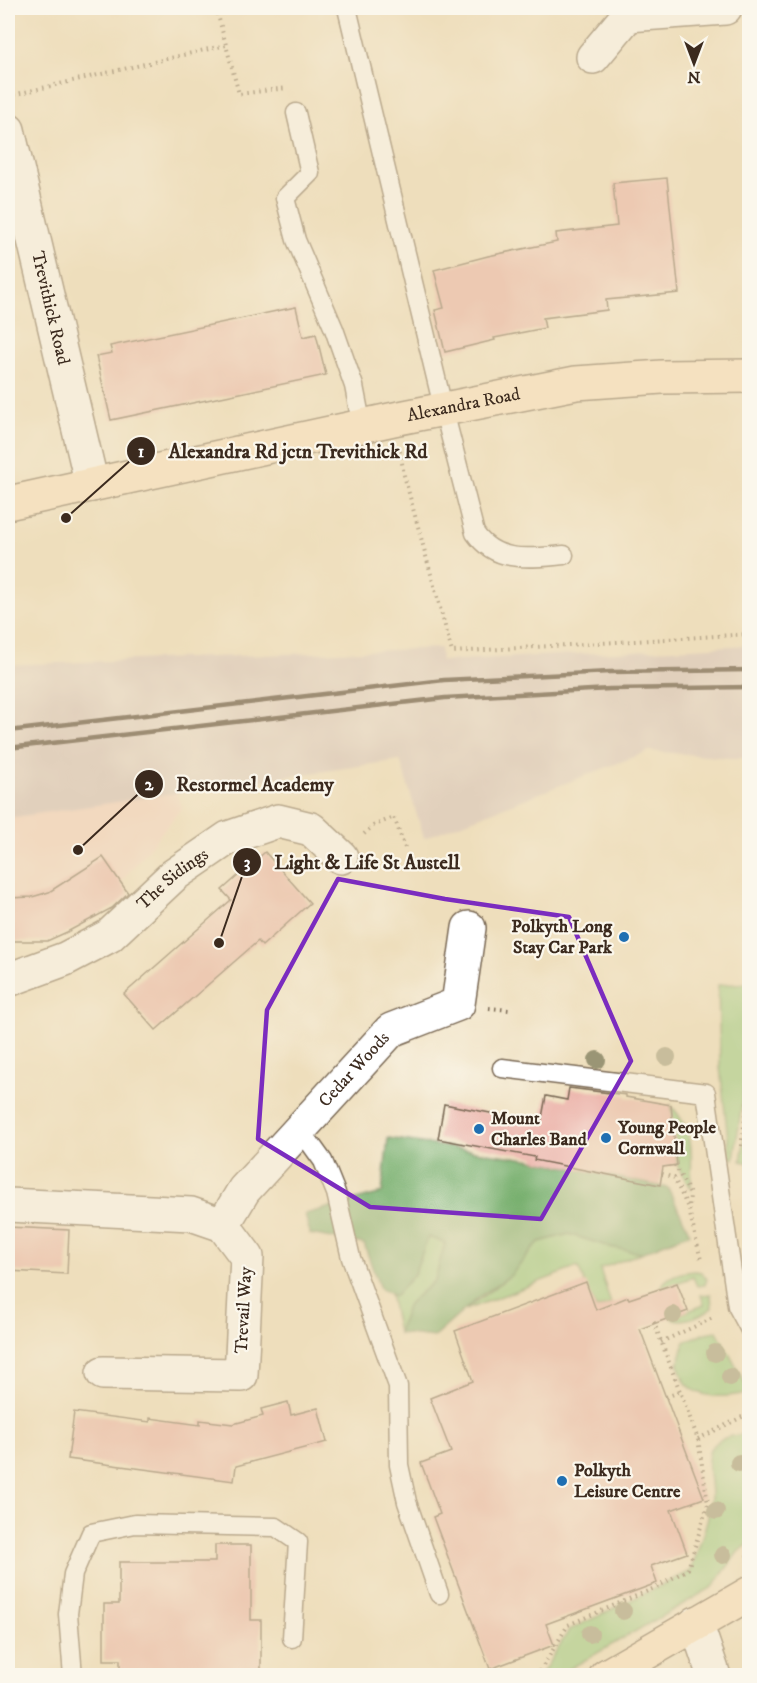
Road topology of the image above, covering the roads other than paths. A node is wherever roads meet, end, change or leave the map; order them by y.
1 (347, 8) edge
2 (725, 8) edge
3 (593, 57) dead end
4 (296, 114) road end
5 (8, 130) edge
6 (750, 376) edge
7 (444, 411) junction
8 (362, 427) junction
9 (92, 485) junction
10 (8, 503) edge
11 (564, 555) dead end
12 (341, 857) road end
13 (469, 928) dead end
14 (8, 980) edge
15 (502, 1068) dead end
16 (300, 1129) junction
17 (8, 1205) edge
18 (223, 1225) junction
19 (750, 1330) edge
20 (103, 1373) dead end
21 (750, 1593) edge
22 (439, 1594) dead end
23 (696, 1623) junction
24 (292, 1638) dead end
25 (73, 1676) edge
26 (606, 1676) edge
27 (714, 1676) edge

1 - 7 lane
2 - 3 street
4 - 8 lane
5 - 9 street, Trevithick Road
6 - 7 street, Alexandra Road
7 - 8 street, Alexandra Road
7 - 11 lane
8 - 9 street, Alexandra Road
9 - 10 street, Alexandra Road
12 - 14 street, The Sidings
13 - 16 street, Cedar Woods
15 - 19 lane
16 - 18 street, Cedar Woods
16 - 22 lane
17 - 18 street
18 - 20 street, Trevail Way
21 - 23 street
23 - 26 street
23 - 27 street
24 - 25 lane

